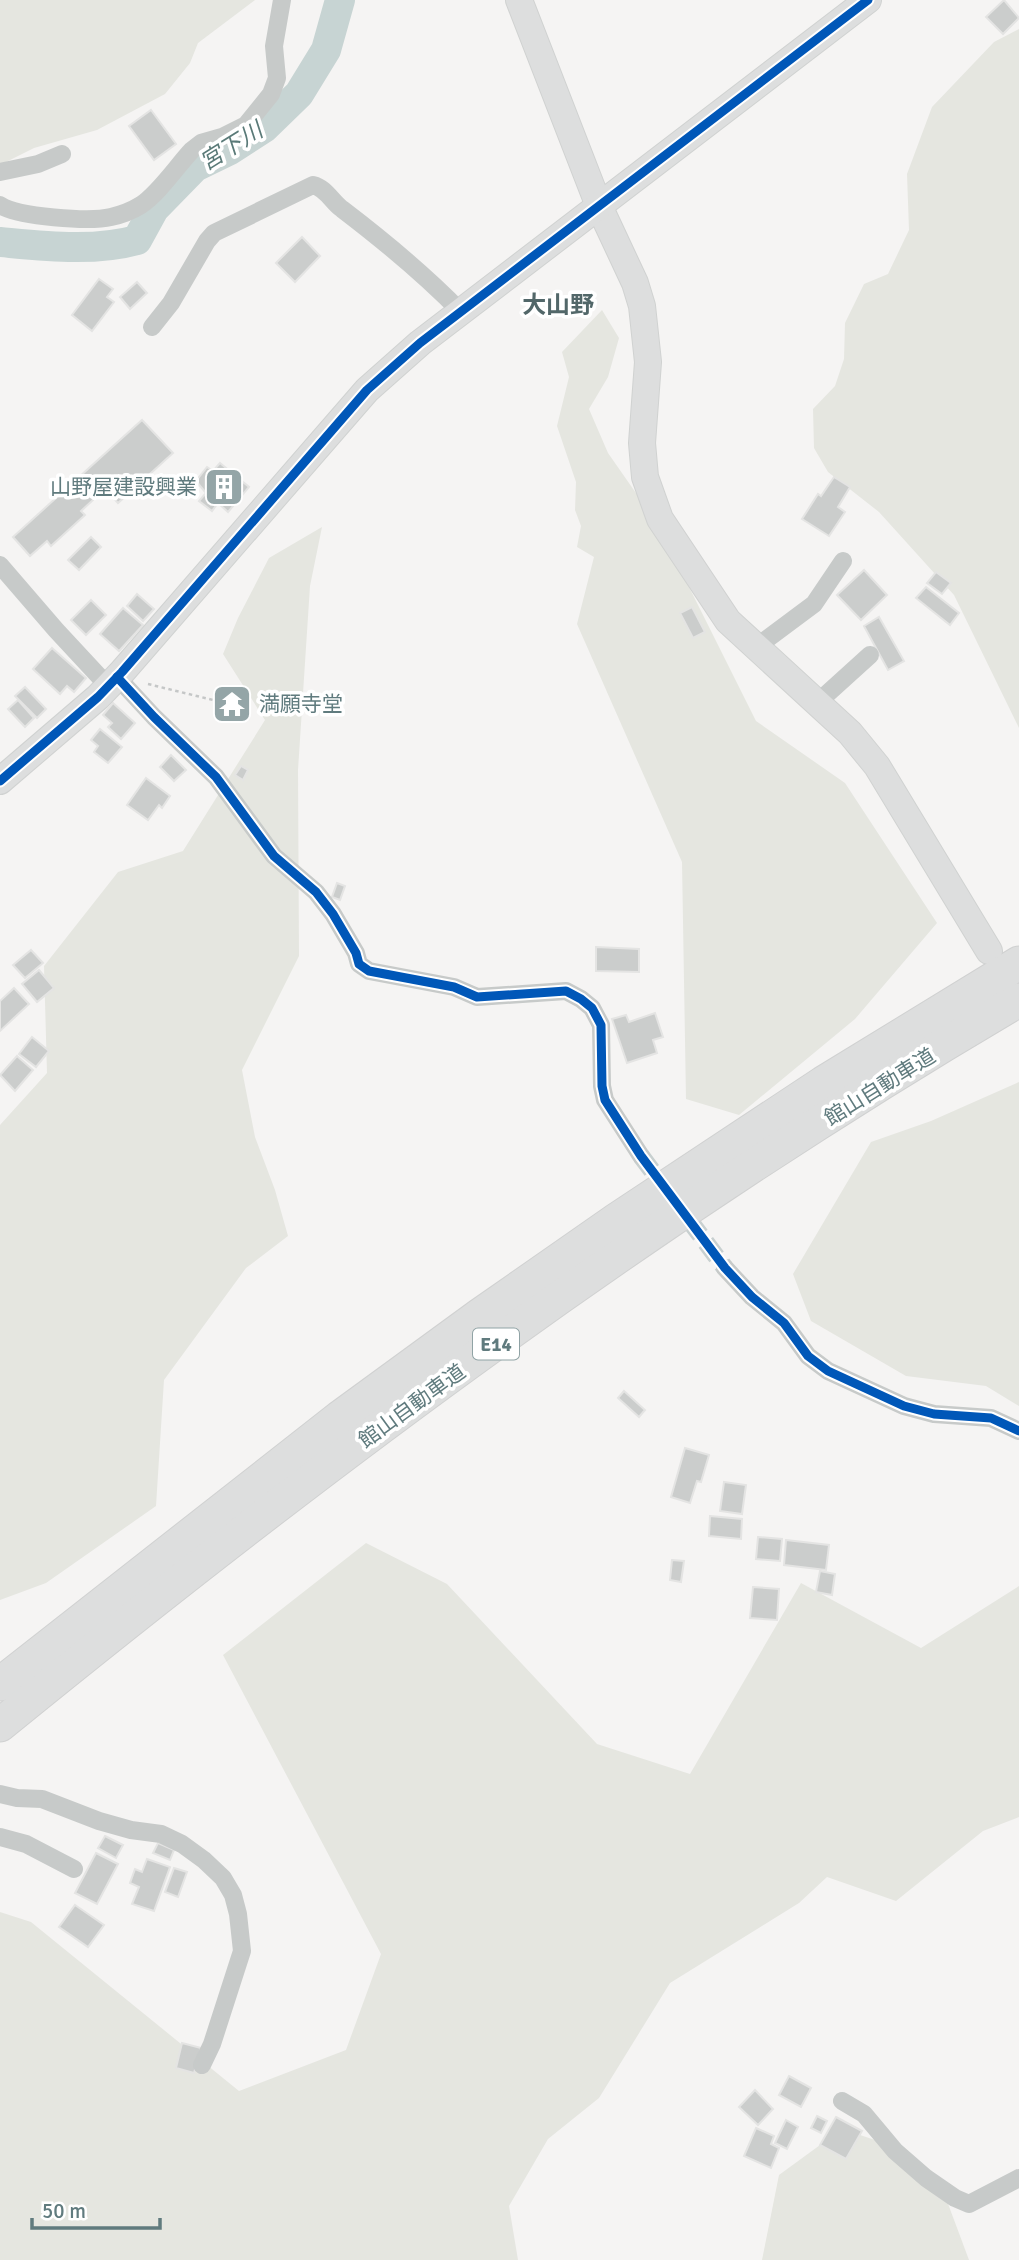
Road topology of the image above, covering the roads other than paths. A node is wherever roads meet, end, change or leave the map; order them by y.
1 (282, 0) edge
2 (519, 0) edge
3 (868, 0) edge
4 (62, 154) dead end
5 (0, 172) edge
6 (0, 205) edge
7 (599, 206) junction
8 (461, 312) junction
9 (152, 327) dead end
10 (843, 561) dead end
11 (0, 565) edge
12 (755, 648) junction
13 (870, 655) dead end
14 (119, 685) junction
15 (817, 703) junction
16 (3, 774) edge
17 (989, 951) dead end
18 (1019, 963) edge
19 (1019, 1000) edge
20 (641, 1156) tunnel mouth
21 (724, 1268) tunnel mouth
22 (1019, 1431) edge
23 (0, 1684) edge
24 (0, 1725) edge
25 (0, 1794) edge
26 (0, 1837) edge
27 (74, 1869) dead end
28 (202, 2065) dead end
29 (842, 2101) dead end
30 (1019, 2178) edge

1 - 6 street
2 - 7 street
3 - 7 street
4 - 5 street
7 - 8 street
7 - 12 street
8 - 9 street
8 - 14 street
10 - 12 street
11 - 14 street
12 - 15 street
13 - 15 street
14 - 16 street
14 - 20 street
15 - 17 street
18 - 23 highway, 館山自動車道 / E14
19 - 24 highway, 館山自動車道 / E14
21 - 22 street
25 - 28 street
26 - 27 street
29 - 30 street

